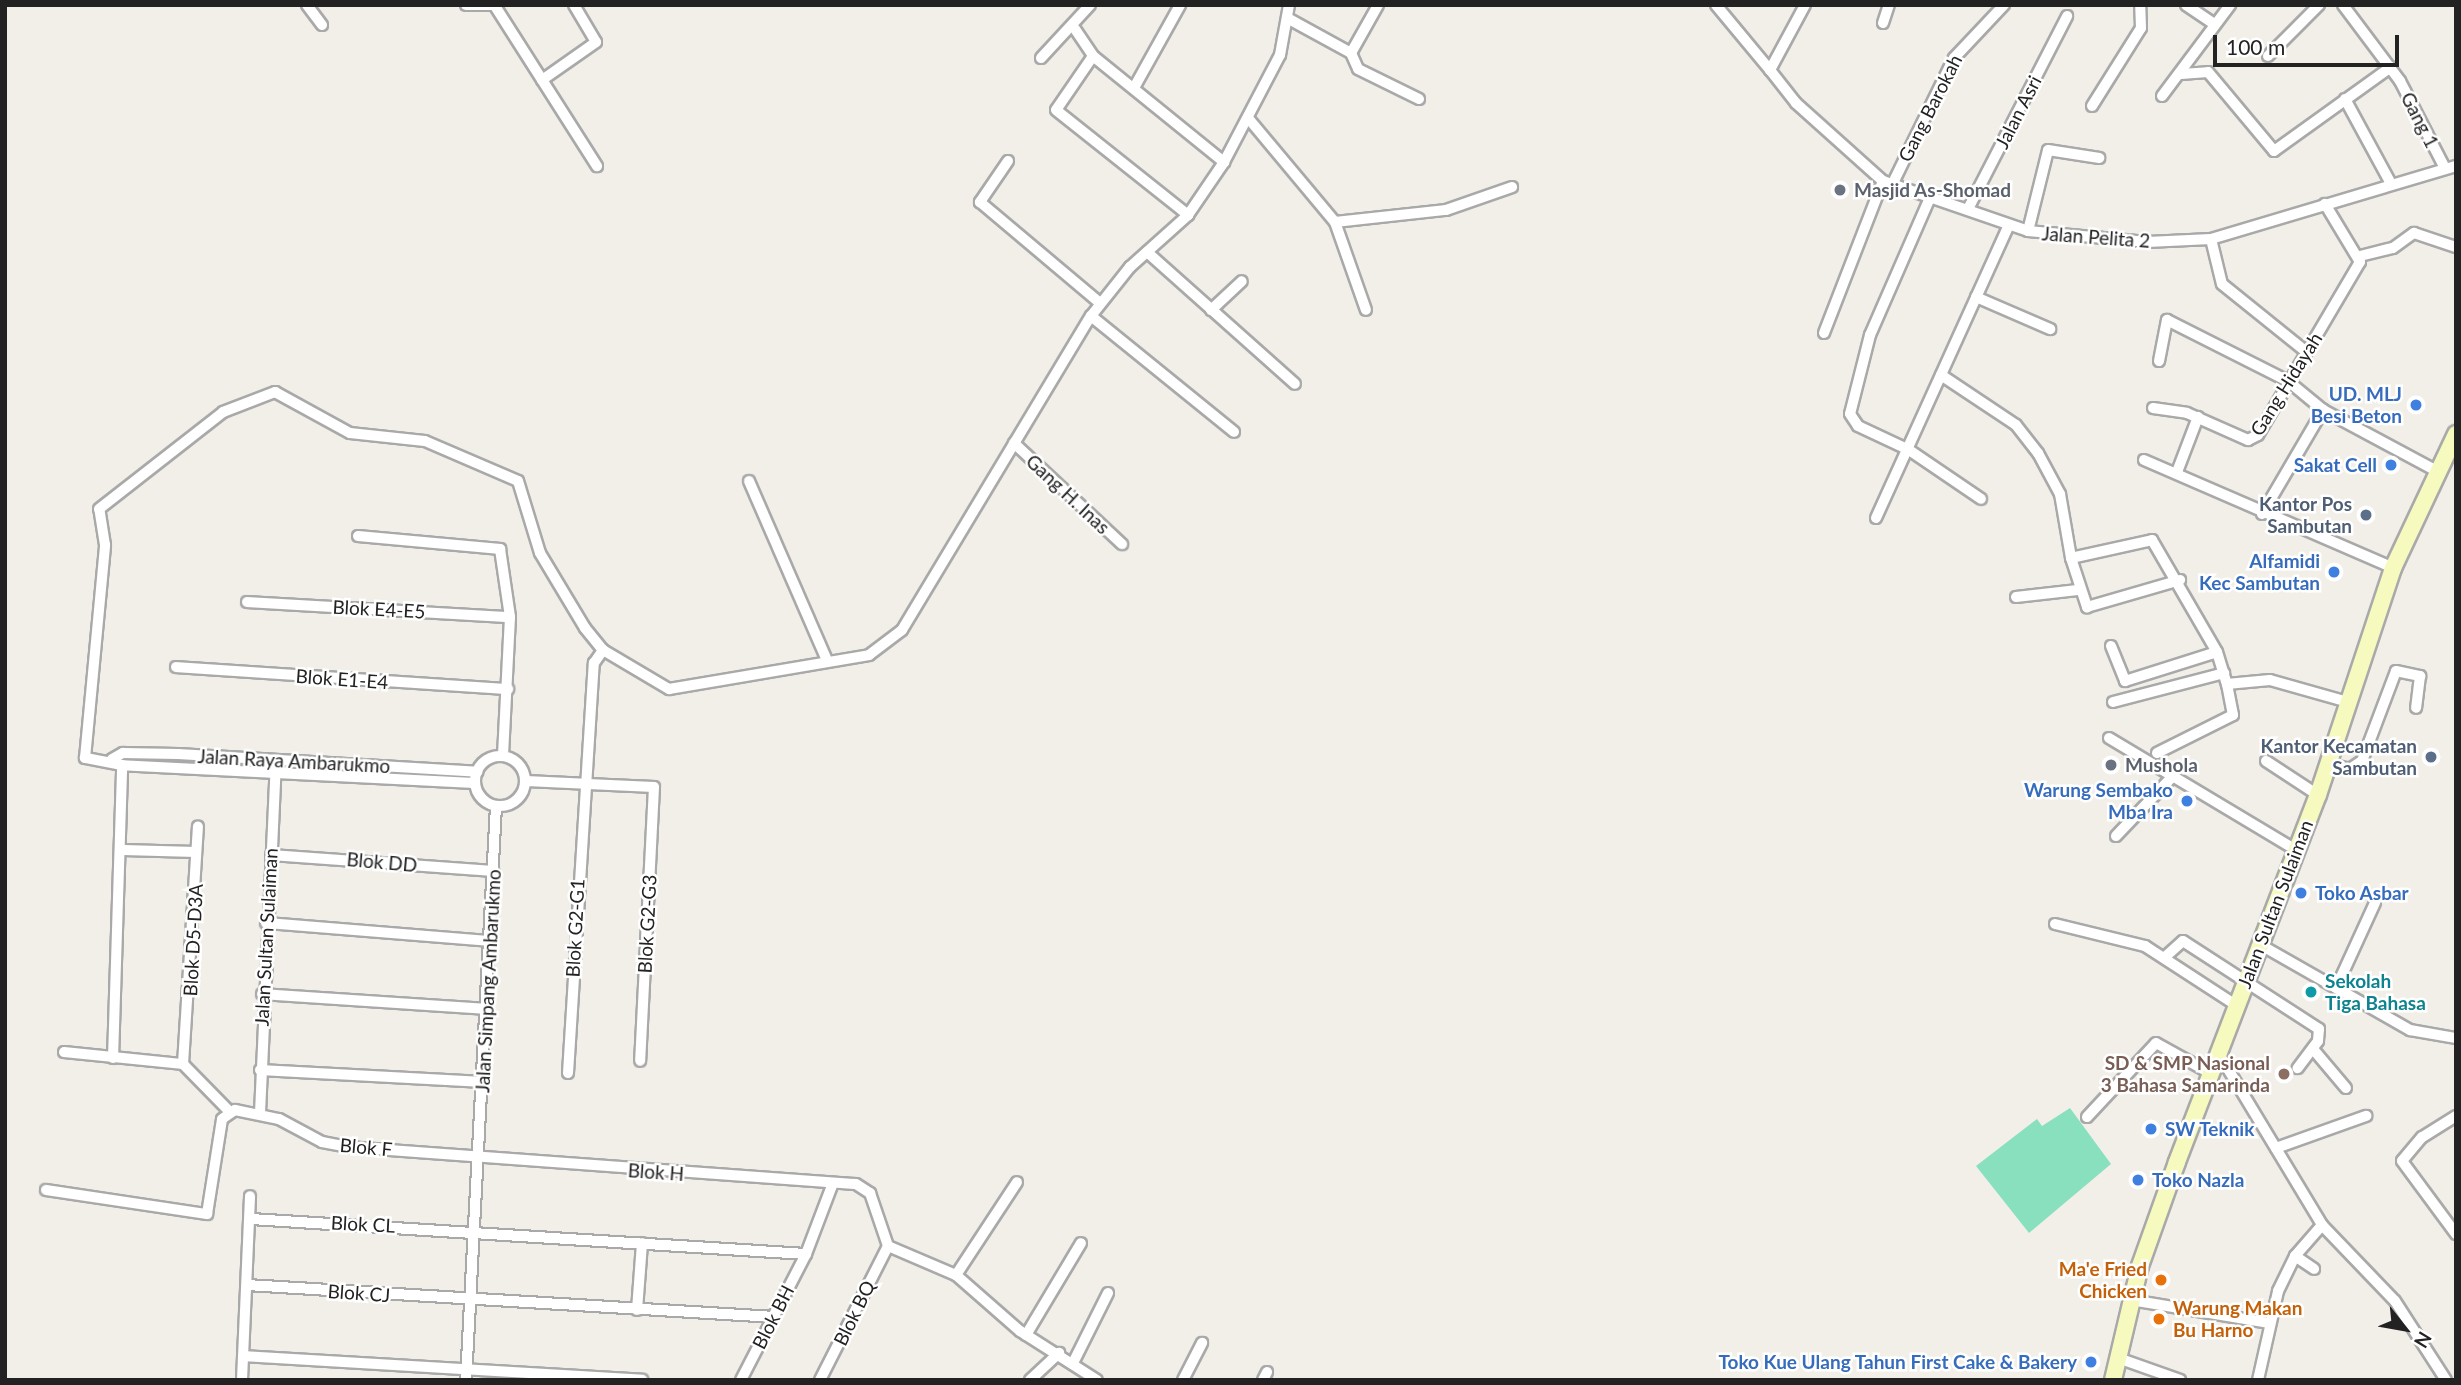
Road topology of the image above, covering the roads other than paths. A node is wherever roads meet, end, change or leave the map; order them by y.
1 (307, 5) edge
2 (466, 5) edge
3 (495, 5) edge
4 (574, 5) edge
5 (1090, 5) edge
6 (1180, 5) edge
7 (1289, 5) edge
8 (1378, 5) edge
9 (1716, 5) edge
10 (1805, 5) edge
11 (1889, 5) edge
12 (2004, 5) edge
13 (2140, 5) edge
14 (2186, 5) edge
15 (2230, 5) edge
16 (2319, 5) edge
17 (2343, 5) edge
18 (2067, 16) dead end
19 (1289, 19) junction
20 (1882, 23) dead end
21 (2214, 24) junction
22 (322, 25) dead end
23 (1075, 29) junction
24 (1351, 53) junction
25 (1093, 56) junction
26 (2267, 56) dead end
27 (1041, 58) dead end
28 (2391, 67) junction
29 (1772, 74) junction
30 (2181, 74) junction
31 (542, 80) junction
32 (1135, 86) junction
33 (2161, 96) dead end
34 (1419, 99) dead end
35 (2345, 99) junction
36 (2092, 106) dead end
37 (1248, 118) junction
38 (2099, 158) dead end
39 (1008, 162) dead end
40 (1224, 162) junction
41 (597, 166) dead end
42 (2451, 167) edge
43 (1888, 183) junction
44 (2390, 183) junction
45 (1512, 187) dead end
46 (1929, 200) junction
47 (2325, 204) junction
48 (1968, 209) junction
49 (1188, 215) junction
50 (1335, 222) junction
51 (2009, 225) junction
52 (2028, 232) junction
53 (2211, 239) junction
54 (2456, 247) edge
55 (1147, 252) junction
56 (2360, 256) junction
57 (1242, 281) dead end
58 (1976, 298) junction
59 (1100, 303) junction
60 (1211, 310) junction
61 (1366, 310) dead end
62 (1091, 316) junction
63 (2050, 329) dead end
64 (1824, 333) dead end
65 (2304, 350) junction
66 (2159, 361) dead end
67 (1941, 374) junction
68 (2288, 381) junction
69 (1295, 384) dead end
70 (2153, 408) dead end
71 (2323, 411) junction
72 (2197, 417) junction
73 (1234, 432) dead end
74 (2456, 434) edge
75 (1014, 443) junction
76 (1909, 450) junction
77 (2144, 460) dead end
78 (2435, 470) junction
79 (2176, 471) junction
80 (749, 481) dead end
81 (1981, 499) dead end
82 (2262, 514) junction
83 (1876, 518) dead end
84 (358, 536) dead end
85 (1122, 544) dead end
86 (2071, 558) junction
87 (2393, 568) junction
88 (2180, 580) junction
89 (2078, 590) junction
90 (2015, 597) dead end
91 (247, 602) dead end
92 (510, 617) junction
93 (2111, 646) dead end
94 (603, 650) junction
95 (2217, 652) junction
96 (826, 658) junction
97 (177, 667) dead end
98 (2225, 678) junction
99 (508, 689) junction
100 (2113, 702) dead end
101 (2348, 702) junction
102 (2416, 708) dead end
103 (2109, 738) dead end
104 (503, 755) junction
105 (2156, 755) junction
106 (2266, 761) dead end
107 (118, 762) junction
108 (2326, 763) junction
109 (276, 766) junction
110 (475, 777) junction
111 (2172, 777) junction
112 (526, 781) junction
113 (585, 783) junction
114 (2318, 795) junction
115 (496, 806) junction
116 (198, 826) dead end
117 (2116, 836) dead end
118 (123, 850) junction
119 (2296, 850) junction
120 (196, 852) junction
121 (271, 855) junction
122 (493, 871) junction
123 (2375, 903) dead end
124 (265, 923) junction
125 (2055, 924) dead end
126 (489, 941) junction
127 (2259, 944) junction
128 (2165, 957) junction
129 (2246, 978) junction
130 (2336, 988) junction
131 (262, 994) junction
132 (2235, 1005) junction
133 (487, 1009) junction
134 (2456, 1038) edge
135 (2313, 1049) junction
136 (64, 1052) dead end
137 (2219, 1054) junction
138 (113, 1058) junction
139 (185, 1059) junction
140 (640, 1061) dead end
141 (2298, 1068) dead end
142 (260, 1070) junction
143 (568, 1073) dead end
144 (2210, 1073) junction
145 (484, 1082) junction
146 (2347, 1088) dead end
147 (228, 1110) junction
148 (260, 1113) junction
149 (2366, 1116) dead end
150 (2456, 1116) edge
151 (2087, 1117) dead end
152 (2276, 1148) junction
153 (480, 1155) junction
154 (1017, 1182) dead end
155 (833, 1183) junction
156 (46, 1190) dead end
157 (250, 1196) dead end
158 (251, 1219) junction
159 (2322, 1225) junction
160 (475, 1230) junction
161 (2456, 1234) edge
162 (642, 1243) junction
163 (1081, 1243) dead end
164 (888, 1246) junction
165 (806, 1254) junction
166 (2295, 1256) junction
167 (2314, 1269) dead end
168 (956, 1275) junction
169 (247, 1285) junction
170 (1108, 1293) dead end
171 (471, 1300) junction
172 (2132, 1300) junction
173 (637, 1310) junction
174 (774, 1317) junction
175 (2268, 1323) junction
176 (1026, 1335) junction
177 (1202, 1343) dead end
178 (1059, 1353) junction
179 (243, 1356) junction
180 (2118, 1358) junction
181 (1074, 1362) junction
182 (466, 1374) edge
183 (823, 1374) edge
184 (242, 1380) edge
185 (642, 1380) edge
186 (741, 1380) edge
187 (834, 1380) edge
188 (1030, 1380) edge
189 (1097, 1380) edge
190 (1182, 1380) edge
191 (2113, 1380) edge
192 (2180, 1380) edge
193 (2258, 1380) edge
194 (2446, 1380) edge

1 - 22 street
2 - 3 street
3 - 31 street
4 - 31 street
5 - 23 street
6 - 32 street
7 - 19 street
8 - 24 street
9 - 29 street, Jalan Pelita 2
10 - 29 street
11 - 20 street
12 - 43 street, Gang Barokah
13 - 36 street
14 - 21 street
15 - 21 street
16 - 26 street
17 - 28 street, Gang 1
18 - 48 street, Jalan Asri
19 - 24 street
19 - 37 street
21 - 30 street
23 - 25 street
23 - 27 street
24 - 34 street
25 - 32 street
25 - 49 street
28 - 35 street
28 - 42 street, Gang 1
29 - 43 street, Jalan Pelita 2
30 - 33 street
30 - 35 street
31 - 41 street
32 - 40 street
35 - 44 street
37 - 40 street
37 - 50 street
38 - 52 street
39 - 59 street
40 - 49 street
42 - 44 street, Jalan Pelita 2
43 - 46 street, Jalan Pelita 2
43 - 64 street, Gang Barokah
44 - 47 street, Jalan Pelita 2
45 - 50 street
46 - 48 street, Jalan Pelita 2
46 - 76 street
47 - 53 street, Jalan Pelita 2
47 - 56 street
48 - 51 street, Jalan Pelita 2
49 - 55 street
50 - 61 street
51 - 52 street, Jalan Pelita 2
51 - 58 street
52 - 53 street, Jalan Pelita 2
53 - 65 street
54 - 56 street
55 - 59 street
55 - 60 street
56 - 65 street, Gang Hidayah
57 - 60 street
58 - 63 street
58 - 67 street
59 - 62 street
60 - 69 street
62 - 73 street
62 - 75 street
65 - 68 street, Gang Hidayah
66 - 68 street
67 - 76 street
67 - 86 street
68 - 71 street
68 - 72 street, Gang Hidayah
70 - 72 street, Gang Hidayah
71 - 78 street
71 - 82 street
72 - 79 street
74 - 78 main road, Jalan Sultan Sulaiman
75 - 85 street, Gang H. Inas
75 - 96 street
76 - 81 street
76 - 83 street
77 - 79 street
78 - 87 main road, Jalan Sultan Sulaiman
79 - 82 street
80 - 96 street
82 - 87 street
84 - 92 street
86 - 88 street
86 - 89 street
87 - 101 main road, Jalan Sultan Sulaiman
88 - 89 street
88 - 95 street
89 - 90 street
91 - 92 street, Blok E4-E5
92 - 99 street
93 - 95 street
94 - 96 street
94 - 107 street, Jalan Raya Ambarukmo
94 - 113 street, Blok G2-G1
95 - 98 street
97 - 99 street, Blok E1-E4
98 - 100 street
98 - 101 street
98 - 105 street
99 - 104 street
101 - 108 main road, Jalan Sultan Sulaiman
102 - 108 street
103 - 105 street
104 - 110 street
104 - 112 street
105 - 111 street
106 - 114 street
107 - 109 street, Jalan Raya Ambarukmo
107 - 118 street
108 - 114 main road, Jalan Sultan Sulaiman
109 - 110 street, Jalan Raya Ambarukmo
109 - 121 street, Jalan Sultan Sulaiman
110 - 115 street
111 - 117 street
111 - 119 street
112 - 113 street
112 - 115 street
113 - 140 street, Blok G2-G3
113 - 143 street, Blok G2-G1
114 - 119 main road, Jalan Sultan Sulaiman
115 - 122 street, Jalan Simpang Ambarukmo
116 - 120 street, Blok D5-D3A
118 - 120 street
118 - 138 street
119 - 127 main road, Jalan Sultan Sulaiman
120 - 139 street, Blok D5-D3A
121 - 122 street, Blok DD
121 - 124 street, Jalan Sultan Sulaiman
122 - 126 street, Jalan Simpang Ambarukmo
123 - 130 street
124 - 126 street
124 - 131 street, Jalan Sultan Sulaiman
125 - 128 street
126 - 133 street, Jalan Simpang Ambarukmo
127 - 129 main road, Jalan Sultan Sulaiman
127 - 130 street
128 - 129 street
128 - 132 street
129 - 132 main road, Jalan Sultan Sulaiman
129 - 135 street
130 - 134 street
131 - 133 street
131 - 142 street, Jalan Sultan Sulaiman
132 - 137 main road, Jalan Sultan Sulaiman
133 - 145 street, Jalan Simpang Ambarukmo
135 - 141 street
135 - 146 street
136 - 138 street
137 - 144 main road, Jalan Sultan Sulaiman
137 - 152 street
138 - 139 street
139 - 147 street
142 - 145 street
142 - 148 street, Jalan Sultan Sulaiman
144 - 151 street
144 - 172 main road, Jalan Sultan Sulaiman
145 - 153 street, Jalan Simpang Ambarukmo
147 - 148 street, Blok F
147 - 156 street
148 - 153 street, Blok F
149 - 152 street
150 - 161 street
152 - 159 street
153 - 155 street, Blok H
153 - 160 street, Jalan Simpang Ambarukmo
154 - 168 street
155 - 164 street, Blok H
155 - 165 street, Blok BH
157 - 158 street
158 - 160 street, Blok CL
158 - 169 street
159 - 166 street
159 - 194 street
160 - 162 street, Blok CL
160 - 171 street
162 - 165 street, Blok CL
162 - 173 street
163 - 176 street
164 - 168 street
164 - 183 street, Blok BQ
165 - 174 street, Blok BH
166 - 167 street
166 - 175 street
168 - 176 street
169 - 171 street, Blok CJ
169 - 179 street
170 - 181 street
171 - 173 street, Blok CJ
171 - 182 street
172 - 175 street
172 - 180 main road, Jalan Sultan Sulaiman
173 - 174 street, Blok CJ
174 - 186 street, Blok BH
175 - 193 street
176 - 178 street
177 - 190 street
178 - 181 street
178 - 188 street
179 - 182 street
179 - 184 street
180 - 191 main road, Jalan Sultan Sulaiman
180 - 192 street
181 - 189 street
182 - 185 street
183 - 187 street

